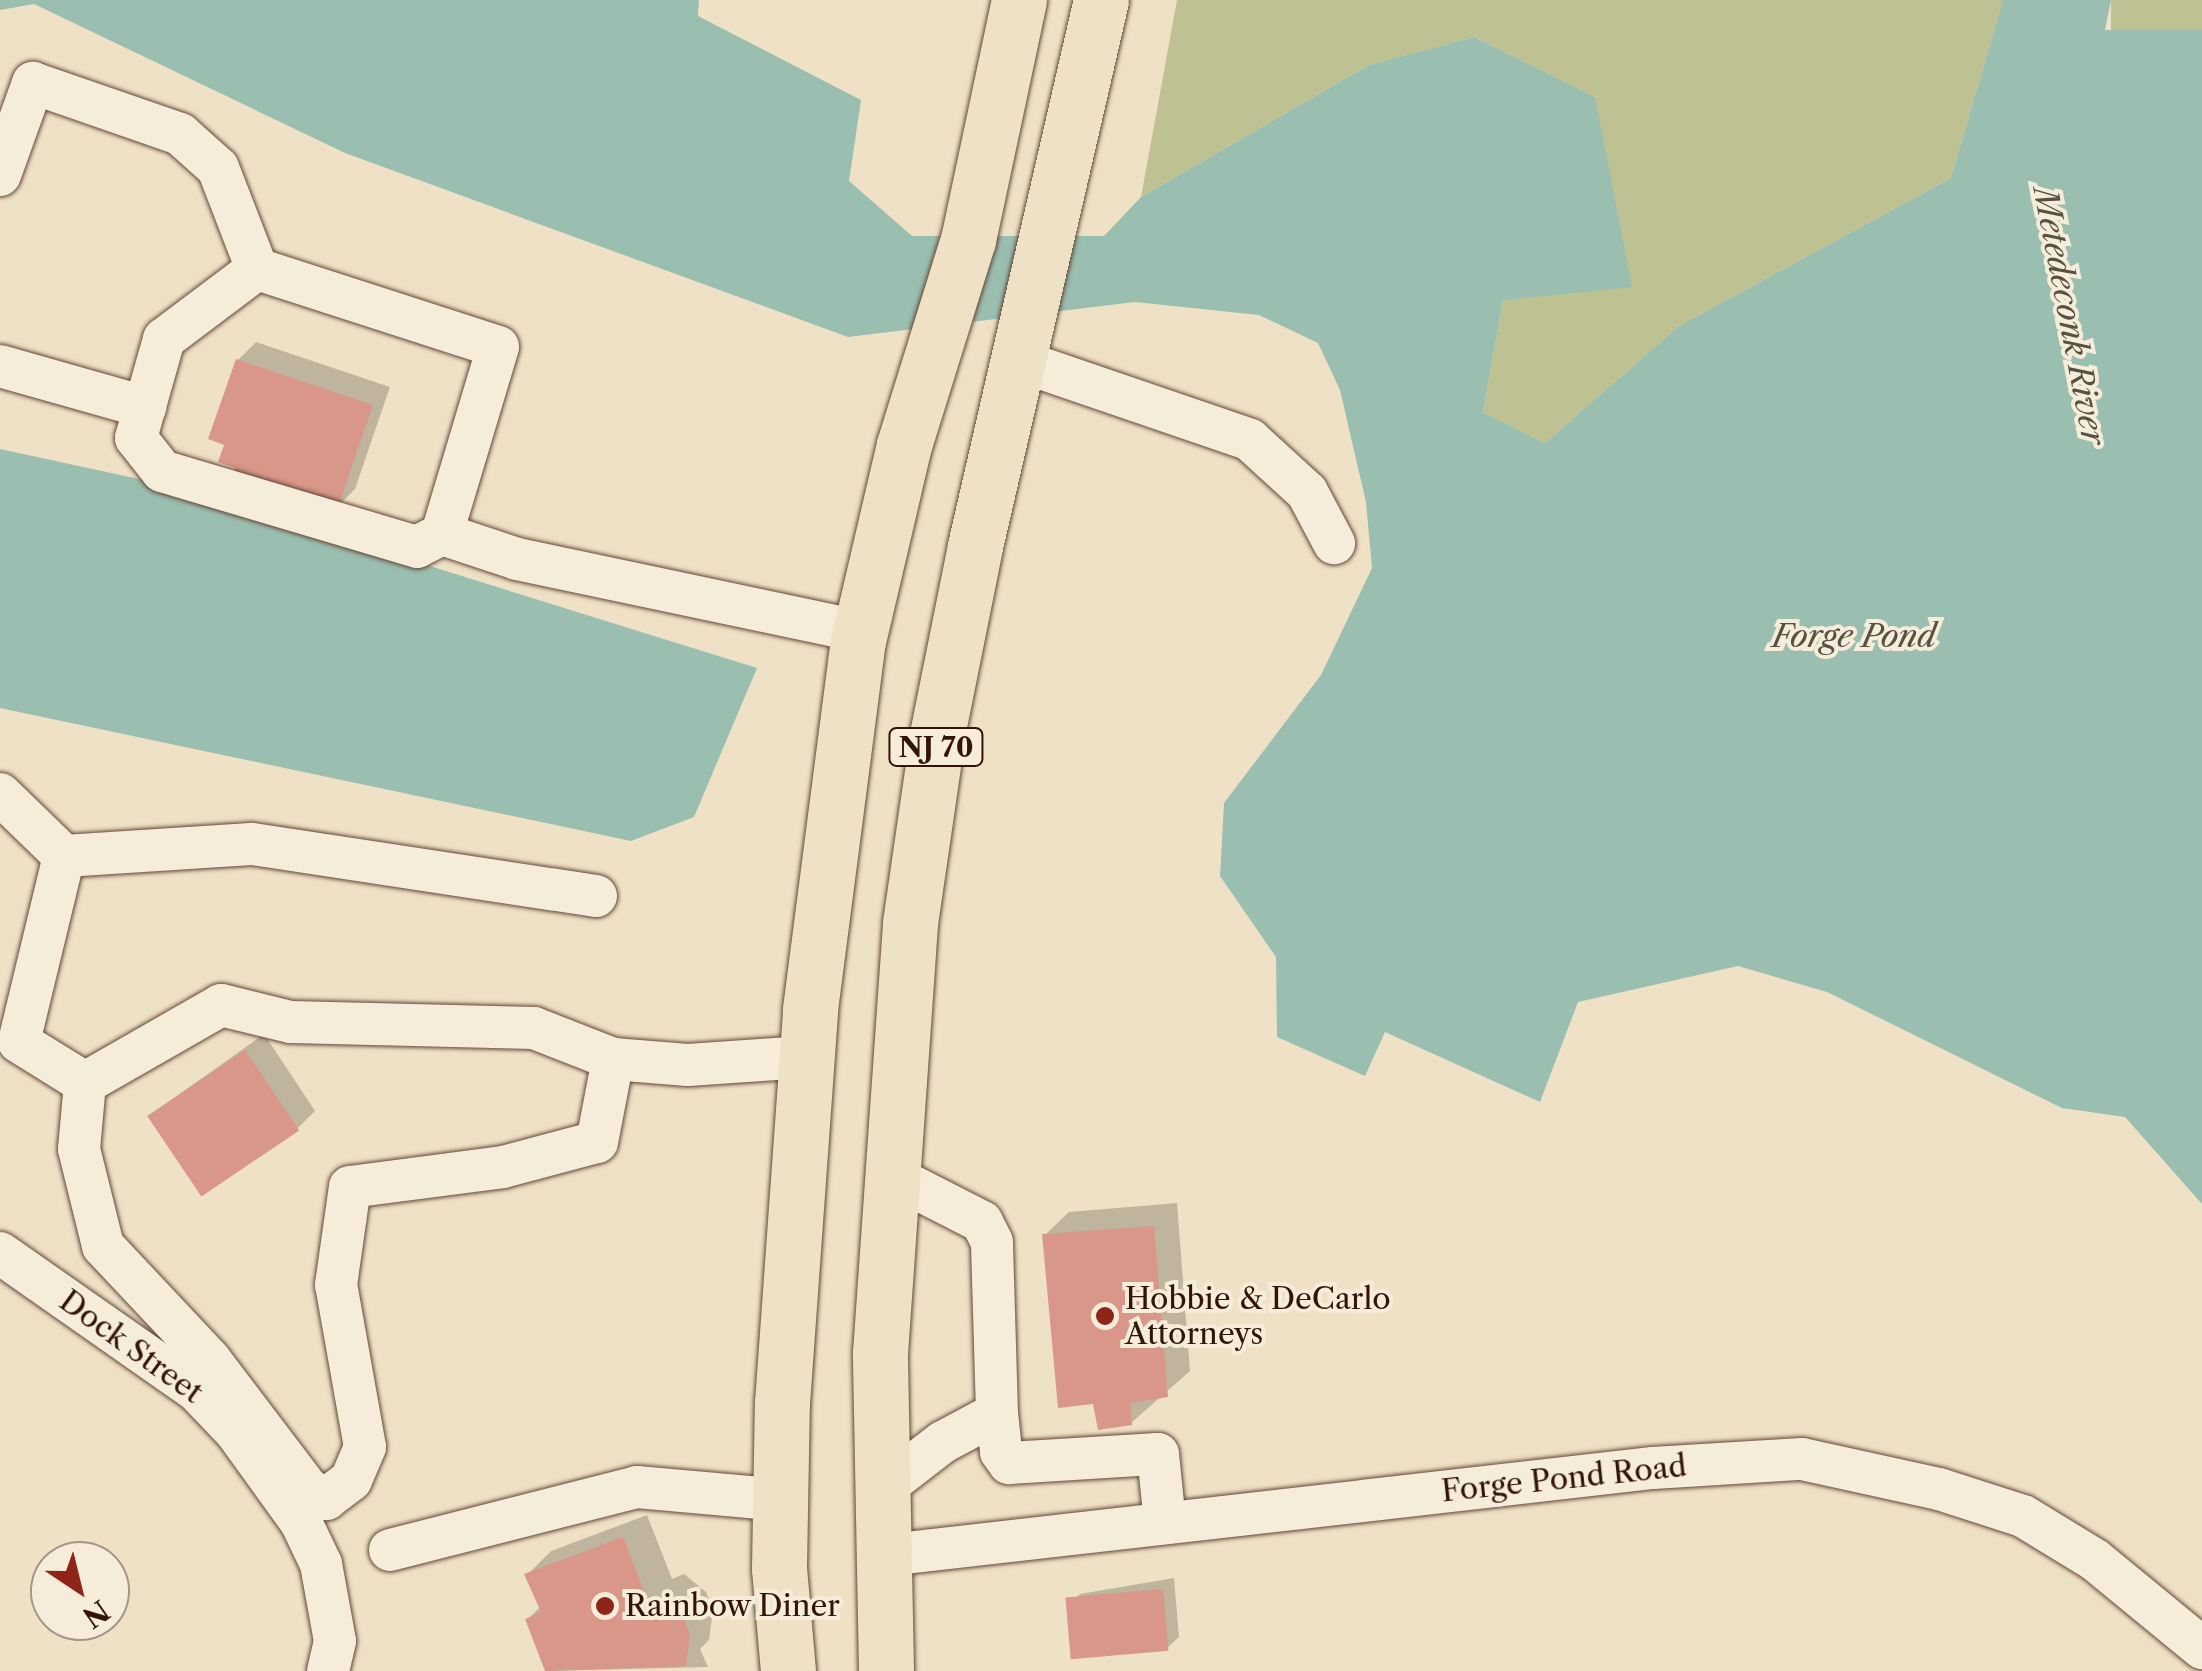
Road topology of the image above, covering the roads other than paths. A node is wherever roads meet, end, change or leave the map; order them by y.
1 (1019, 0) edge
2 (1102, 0) edge
3 (0, 175) edge
4 (257, 268) junction
5 (1021, 343) junction
6 (0, 366) edge
7 (145, 407) junction
8 (442, 534) junction
9 (1334, 543) dead end
10 (860, 631) junction
11 (0, 794) edge
12 (64, 856) junction
13 (596, 896) dead end
14 (10, 1034) edge
15 (806, 1057) junction
16 (613, 1058) junction
17 (85, 1083) junction
18 (888, 1174) junction
19 (0, 1253) edge
20 (997, 1414) junction
21 (878, 1492) junction
22 (782, 1500) junction
23 (1164, 1524) junction
24 (390, 1550) dead end
25 (878, 1556) junction
26 (2202, 1648) edge
27 (328, 1671) edge
28 (788, 1671) edge
29 (886, 1671) edge

1 - 10 highway, NJ 70
2 - 5 highway, NJ 70
3 - 4 street
4 - 7 street
4 - 8 street
5 - 9 street
5 - 18 highway, NJ 70
6 - 7 street
7 - 8 street
8 - 10 street
10 - 15 highway, NJ 70
11 - 12 street
12 - 13 street
12 - 14 street
14 - 17 street
15 - 16 street
15 - 22 highway, NJ 70
16 - 17 street
16 - 17 street
18 - 20 street
18 - 21 highway, NJ 70
19 - 27 street, Dock Street
20 - 21 street
20 - 23 street
21 - 25 highway, NJ 70
22 - 24 street
22 - 28 highway, NJ 70
23 - 25 street, Forge Pond Road
23 - 26 street, Forge Pond Road
25 - 29 highway, NJ 70

